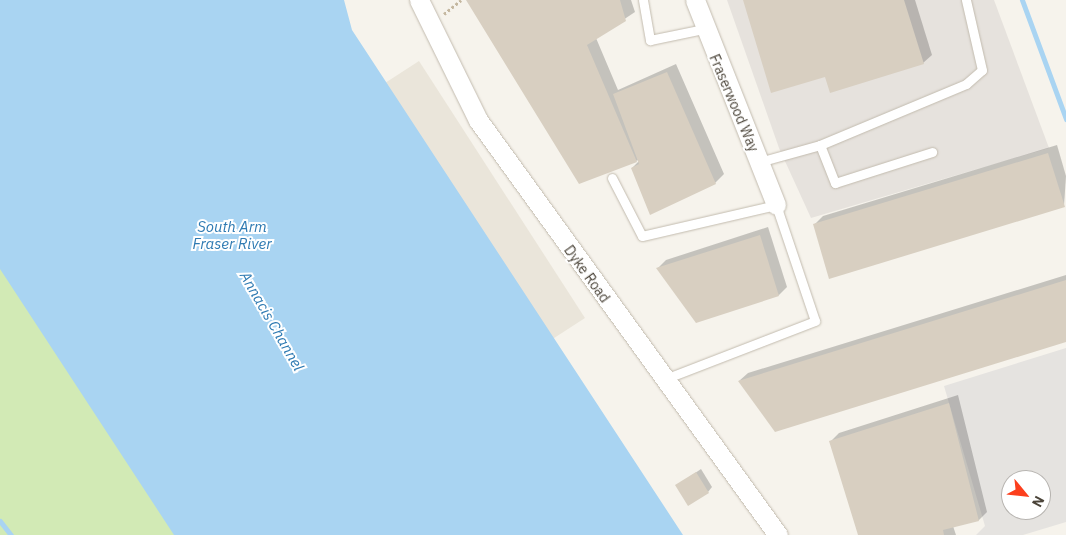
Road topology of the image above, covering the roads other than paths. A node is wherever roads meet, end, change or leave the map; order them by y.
1 (418, 0) edge
2 (642, 0) edge
3 (695, 0) edge
4 (966, 0) edge
5 (703, 29) junction
6 (820, 145) junction
7 (932, 152) dead end
8 (758, 162) junction
9 (612, 178) dead end
10 (776, 205) junction
11 (664, 380) junction
12 (778, 535) edge

1 - 11 street, Dyke Road
2 - 5 lane
3 - 5 street, Fraserwood Way
4 - 6 lane
5 - 8 street, Fraserwood Way
6 - 7 lane
6 - 8 lane
8 - 10 street, Fraserwood Way
9 - 10 lane
10 - 11 lane
11 - 12 street, Dyke Road

